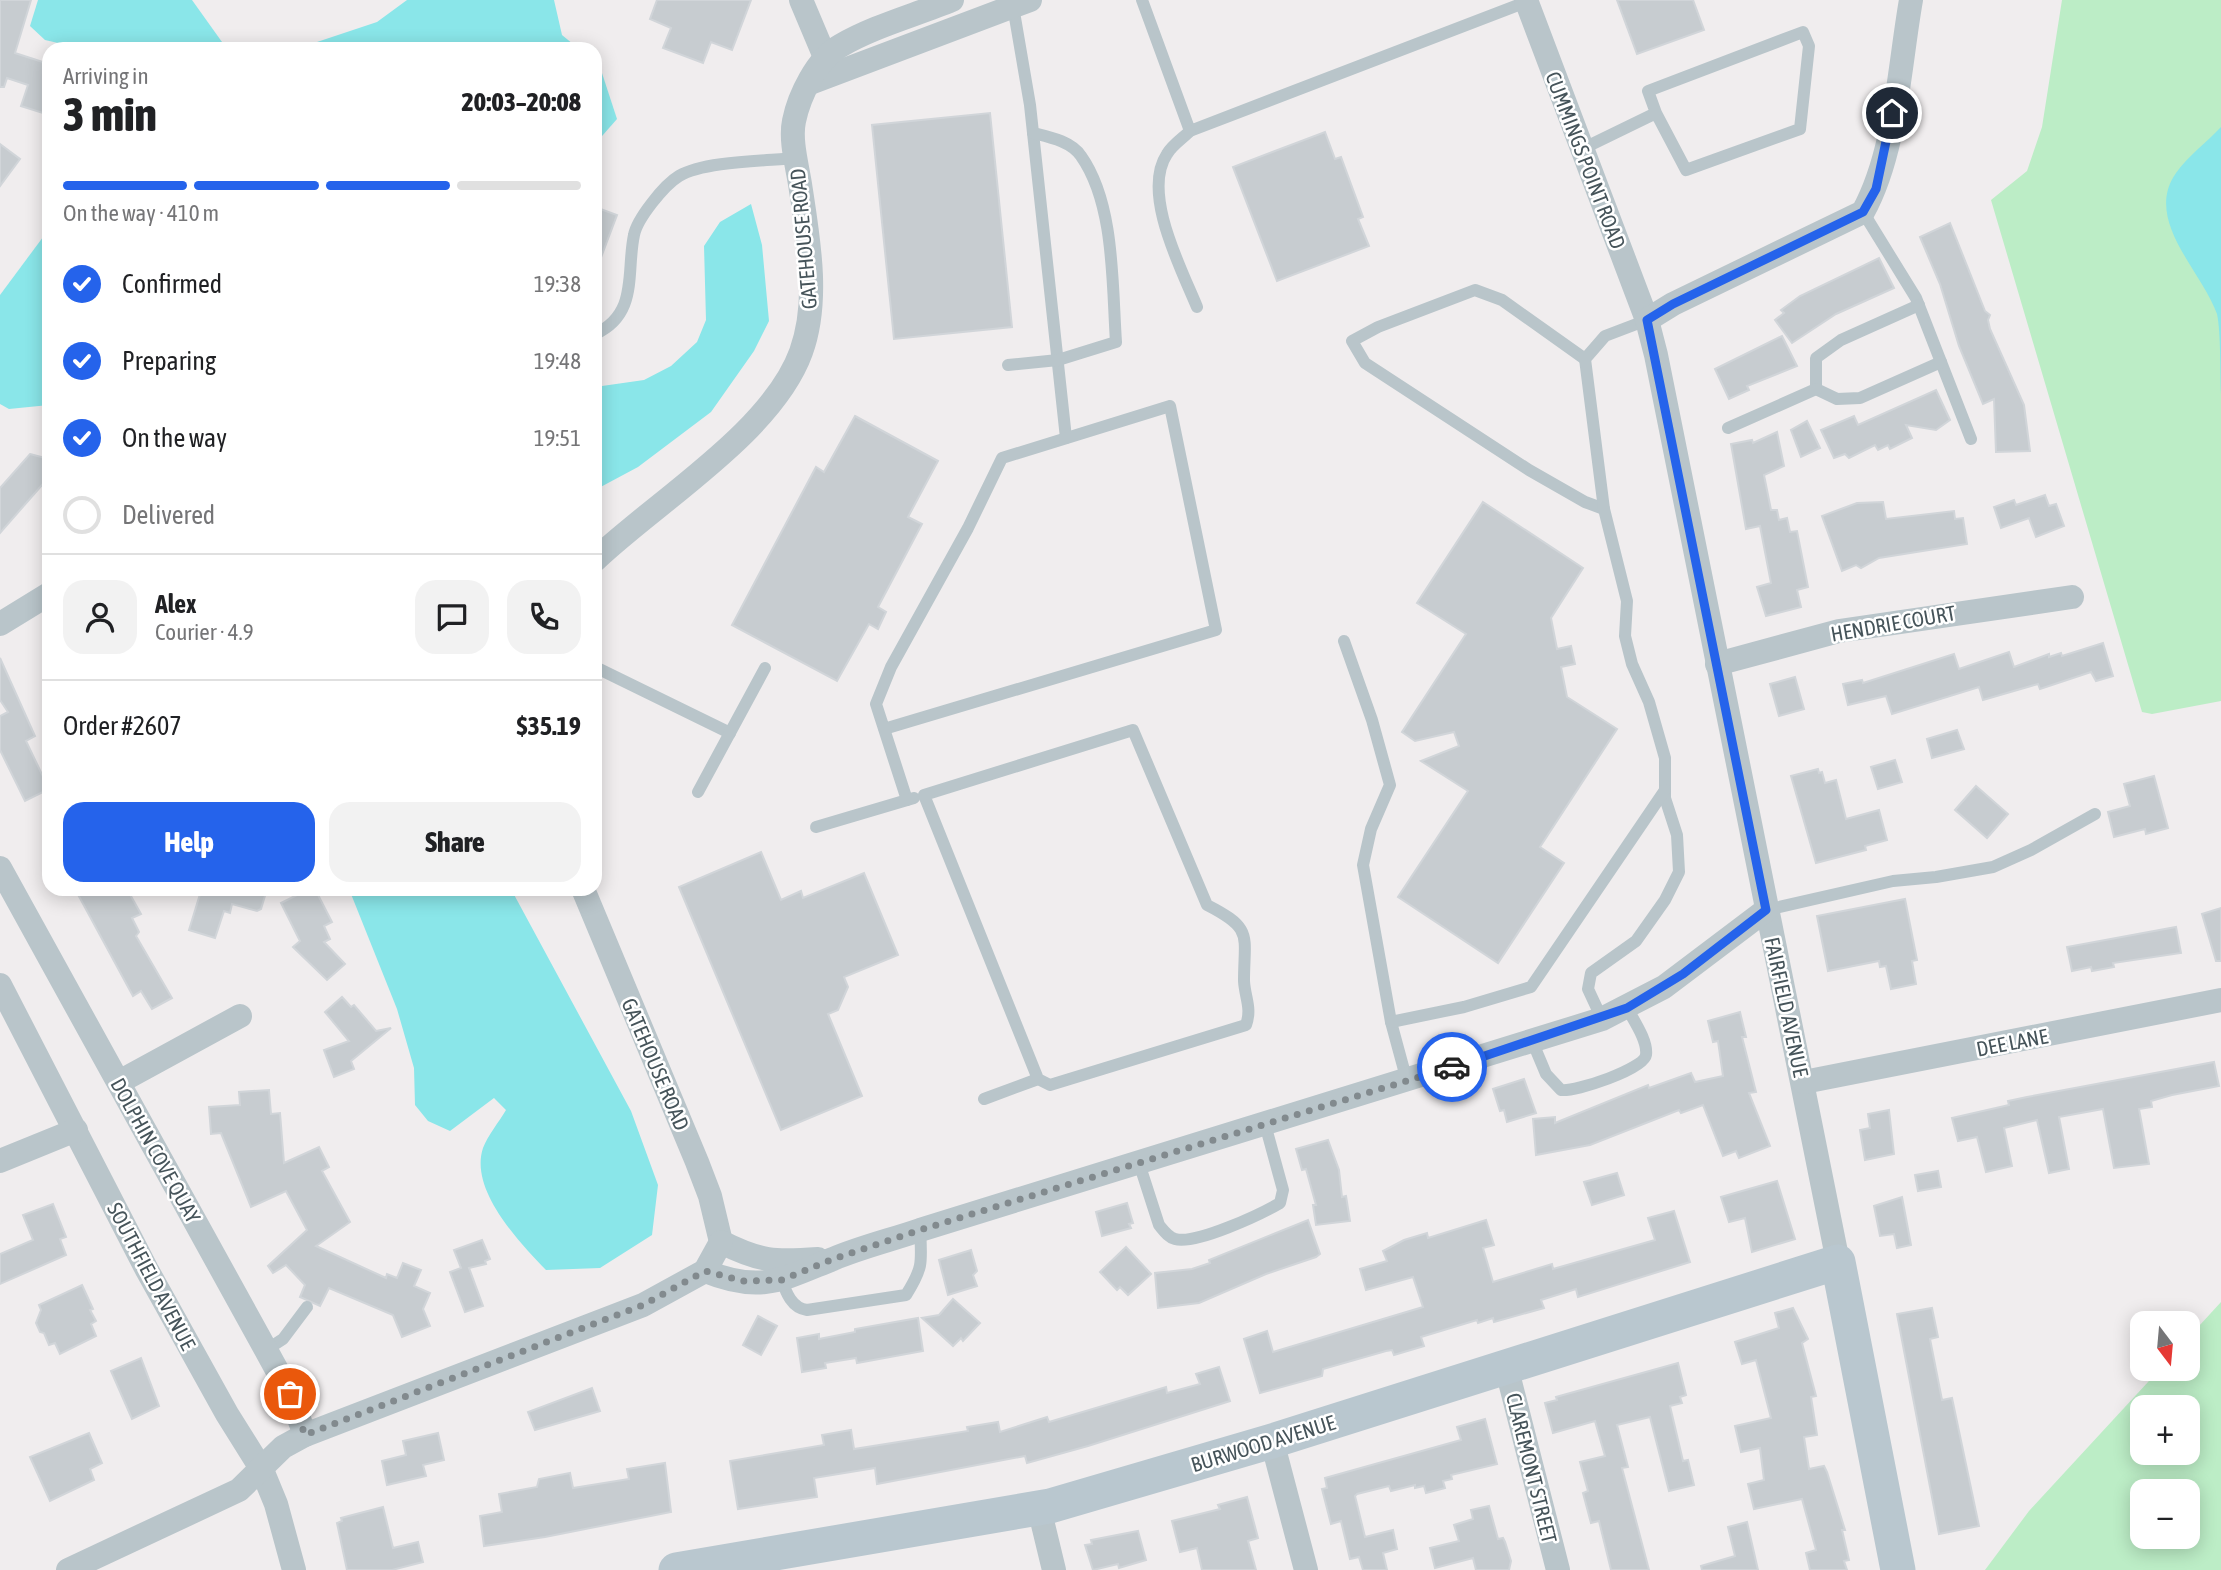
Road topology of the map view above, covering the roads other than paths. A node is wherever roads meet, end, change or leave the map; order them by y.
1 (800, 0) edge
2 (952, 0) edge
3 (1142, 0) edge
4 (1911, 0) edge
5 (1526, 1) edge
6 (1021, 3) edge
7 (825, 57) junction
8 (810, 83) junction
9 (1656, 113) junction
10 (1190, 131) junction
11 (1033, 133) junction
12 (1582, 149) junction
13 (796, 158) junction
14 (1863, 212) junction
15 (1919, 305) junction
16 (1197, 307) dead end
17 (1647, 320) junction
18 (602, 329) edge
19 (1585, 359) junction
20 (1058, 360) junction
21 (1941, 362) junction
22 (1008, 365) dead end
23 (1816, 389) junction
24 (1728, 428) dead end
25 (1066, 438) junction
26 (1971, 439) dead end
27 (1604, 509) junction
28 (602, 554) edge
29 (2072, 597) dead end
30 (42, 598) edge
31 (0, 624) edge
32 (1343, 641) dead end
33 (1717, 664) junction
34 (765, 668) dead end
35 (602, 670) edge
36 (884, 729) junction
37 (730, 733) junction
38 (1664, 790) junction
39 (698, 792) dead end
40 (924, 795) junction
41 (907, 800) junction
42 (2095, 814) dead end
43 (816, 827) dead end
44 (0, 868) edge
45 (586, 896) edge
46 (1766, 910) junction
47 (0, 985) edge
48 (2221, 1000) edge
49 (1627, 1008) junction
50 (240, 1016) dead end
51 (1602, 1020) junction
52 (1391, 1022) junction
53 (1533, 1042) junction
54 (1038, 1079) junction
55 (119, 1082) junction
56 (1407, 1082) junction
57 (1804, 1082) junction
58 (984, 1099) dead end
59 (1265, 1124) junction
60 (76, 1130) junction
61 (0, 1161) edge
62 (1139, 1163) junction
63 (920, 1230) junction
64 (721, 1242) junction
65 (833, 1259) junction
66 (1838, 1262) junction
67 (705, 1271) junction
68 (782, 1280) junction
69 (307, 1307) dead end
70 (266, 1350) junction
71 (1506, 1366) junction
72 (305, 1435) junction
73 (1272, 1441) junction
74 (262, 1470) junction
75 (1039, 1508) junction
76 (803, 1559) edge
77 (68, 1570) edge
78 (294, 1570) edge
79 (676, 1570) edge
80 (1054, 1570) edge
81 (1306, 1570) edge
82 (1558, 1570) edge
83 (1898, 1570) edge

1 - 7 street
2 - 7 street, GATEHOUSE ROAD
3 - 10 lane
4 - 14 street
5 - 10 lane
5 - 12 street, CUMMINGS POINT ROAD
6 - 8 street
6 - 11 lane
7 - 8 street, GATEHOUSE ROAD
8 - 13 street, GATEHOUSE ROAD
9 - 9 lane
9 - 12 lane
10 - 16 lane
11 - 20 lane
11 - 20 lane
12 - 17 street, CUMMINGS POINT ROAD
13 - 18 lane
13 - 28 street, GATEHOUSE ROAD
14 - 15 lane
14 - 17 street
15 - 21 lane
15 - 23 lane
17 - 19 lane
17 - 33 street, FAIRFIELD AVENUE
19 - 27 lane
19 - 27 lane
20 - 22 lane
20 - 25 lane
21 - 23 lane
21 - 26 lane
23 - 24 lane
25 - 36 lane
25 - 36 lane
27 - 38 lane
29 - 33 street, HENDRIE COURT
30 - 31 street
32 - 52 lane
33 - 46 street, FAIRFIELD AVENUE
34 - 37 lane
35 - 37 lane
36 - 41 lane
37 - 39 lane
38 - 51 lane
38 - 52 lane
40 - 41 lane
40 - 54 lane
40 - 54 lane
41 - 43 lane
42 - 46 lane
44 - 55 street, DOLPHIN COVE QUAY
45 - 64 street, GATEHOUSE ROAD
46 - 49 street
46 - 57 street, FAIRFIELD AVENUE
47 - 60 street, SOUTHFIELD AVENUE
48 - 57 street, DEE LANE
49 - 51 street
49 - 53 lane
50 - 55 street
51 - 53 street
52 - 56 lane
53 - 56 street
54 - 58 lane
55 - 70 street, DOLPHIN COVE QUAY
56 - 59 street
57 - 66 street, FAIRFIELD AVENUE
59 - 62 street
59 - 62 lane
60 - 61 street
60 - 74 street, SOUTHFIELD AVENUE
62 - 63 street
63 - 65 street
63 - 68 lane
64 - 65 street
64 - 67 street
65 - 68 street
66 - 71 street, BURWOOD AVENUE
66 - 83 street, FAIRFIELD AVENUE
67 - 68 street
67 - 72 street
69 - 70 lane
70 - 72 street, DOLPHIN COVE QUAY
71 - 73 street, BURWOOD AVENUE
71 - 82 street, CLAREMONT STREET
72 - 74 street
73 - 75 street, BURWOOD AVENUE
73 - 81 street
74 - 77 street
74 - 78 street, SOUTHFIELD AVENUE
75 - 76 street, BURWOOD AVENUE
75 - 80 street
76 - 79 street, BURWOOD AVENUE

